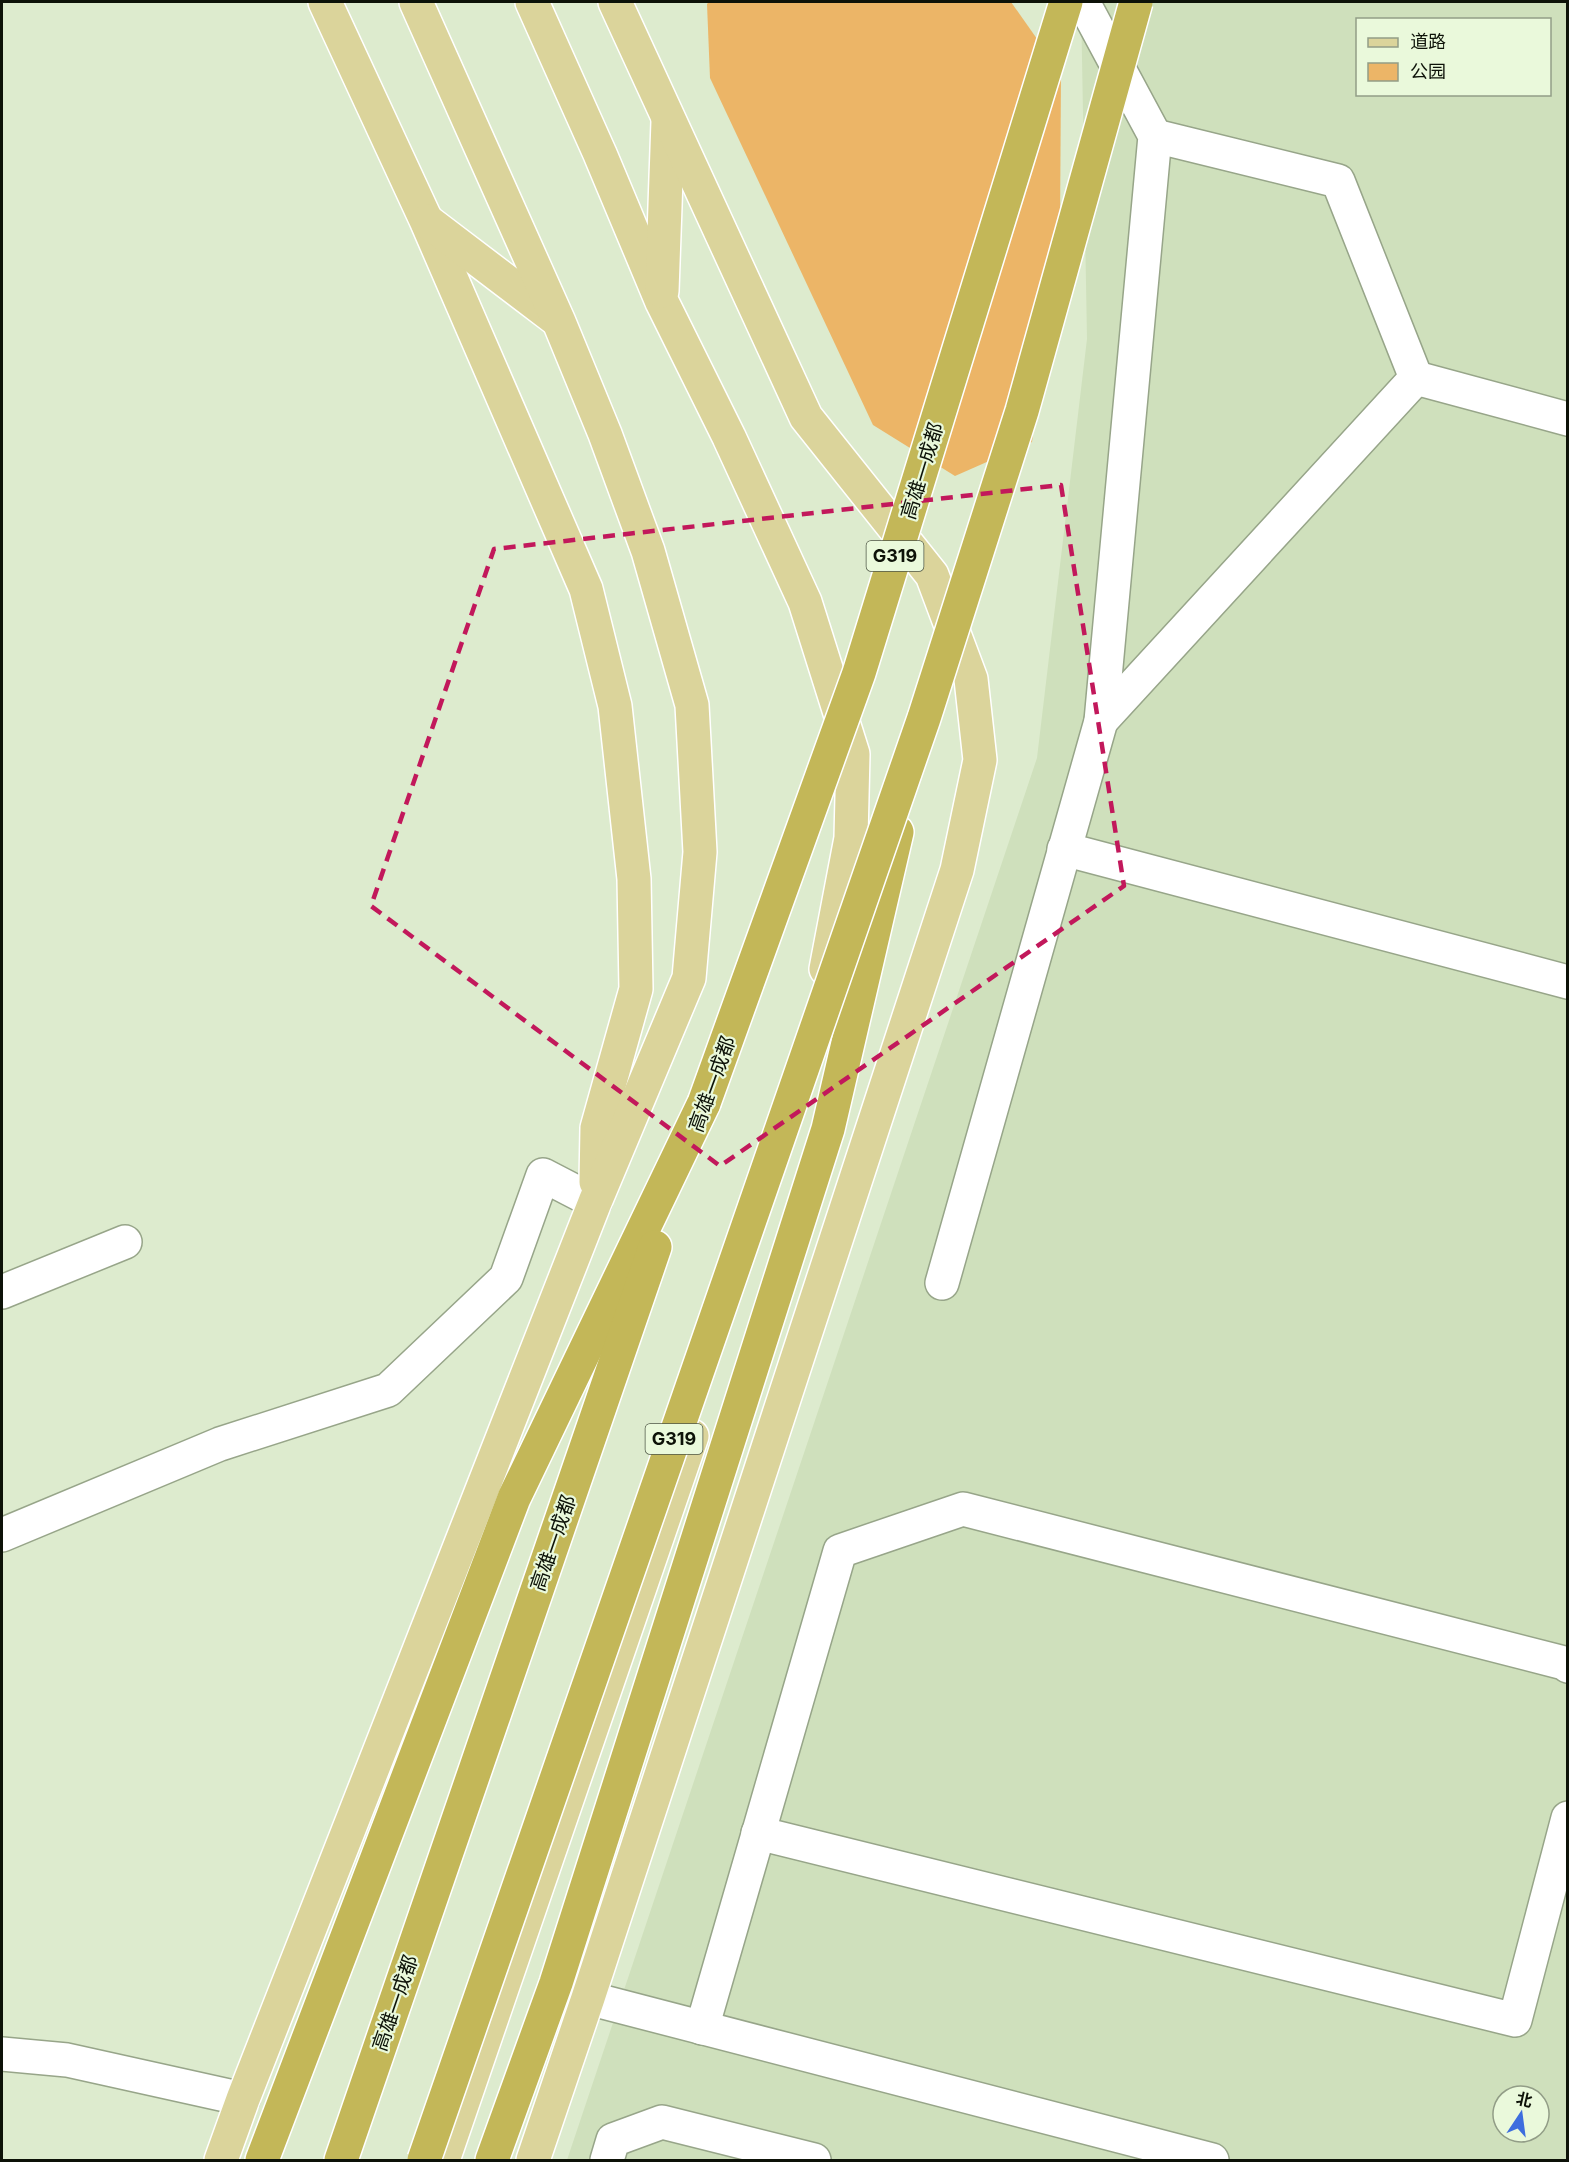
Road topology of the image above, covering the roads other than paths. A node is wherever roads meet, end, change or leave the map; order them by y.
1 (326, 2) edge
2 (416, 2) edge
3 (532, 2) edge
4 (615, 2) edge
5 (1065, 2) edge
6 (1083, 2) edge
7 (1136, 2) edge
8 (669, 115) junction
9 (1155, 136) junction
10 (426, 220) junction
11 (662, 302) junction
12 (559, 322) junction
13 (1416, 378) junction
14 (1568, 419) edge
15 (924, 718) junction
16 (1101, 721) junction
17 (1064, 849) junction
18 (1568, 982) edge
19 (704, 1103) junction
20 (595, 1202) junction
21 (125, 1242) dead end
22 (942, 1283) dead end
23 (2, 1292) edge
24 (2, 1535) edge
25 (1568, 1666) edge
26 (1568, 1818) edge
27 (758, 1833) junction
28 (588, 1998) junction
29 (702, 2028) junction
30 (2, 2054) edge
31 (243, 2099) junction
32 (221, 2160) edge
33 (262, 2160) edge
34 (341, 2160) edge
35 (424, 2160) edge
36 (443, 2160) edge
37 (492, 2160) edge
38 (532, 2160) edge
39 (607, 2160) edge
40 (814, 2160) edge
41 (1212, 2160) edge

1 - 10 main road
2 - 12 main road
3 - 11 main road
4 - 8 main road
5 - 19 highway, 高雄—成都 / G319, bridge
6 - 9 street
7 - 15 highway, G319, bridge
8 - 11 main road
8 - 28 main road
9 - 13 street
9 - 16 street
10 - 12 main road
10 - 20 main road
11 - 36 main road
12 - 20 main road
13 - 14 street
13 - 16 street
15 - 35 highway, G319, bridge
15 - 37 highway, bridge
16 - 17 street
17 - 18 street
17 - 22 street
19 - 33 highway
19 - 34 highway, 高雄—成都 / G319
20 - 24 street
20 - 31 main road
21 - 23 street
25 - 27 street
26 - 27 street
27 - 29 street
28 - 29 street
28 - 38 main road
29 - 41 street
30 - 31 street
31 - 32 main road
39 - 40 street

